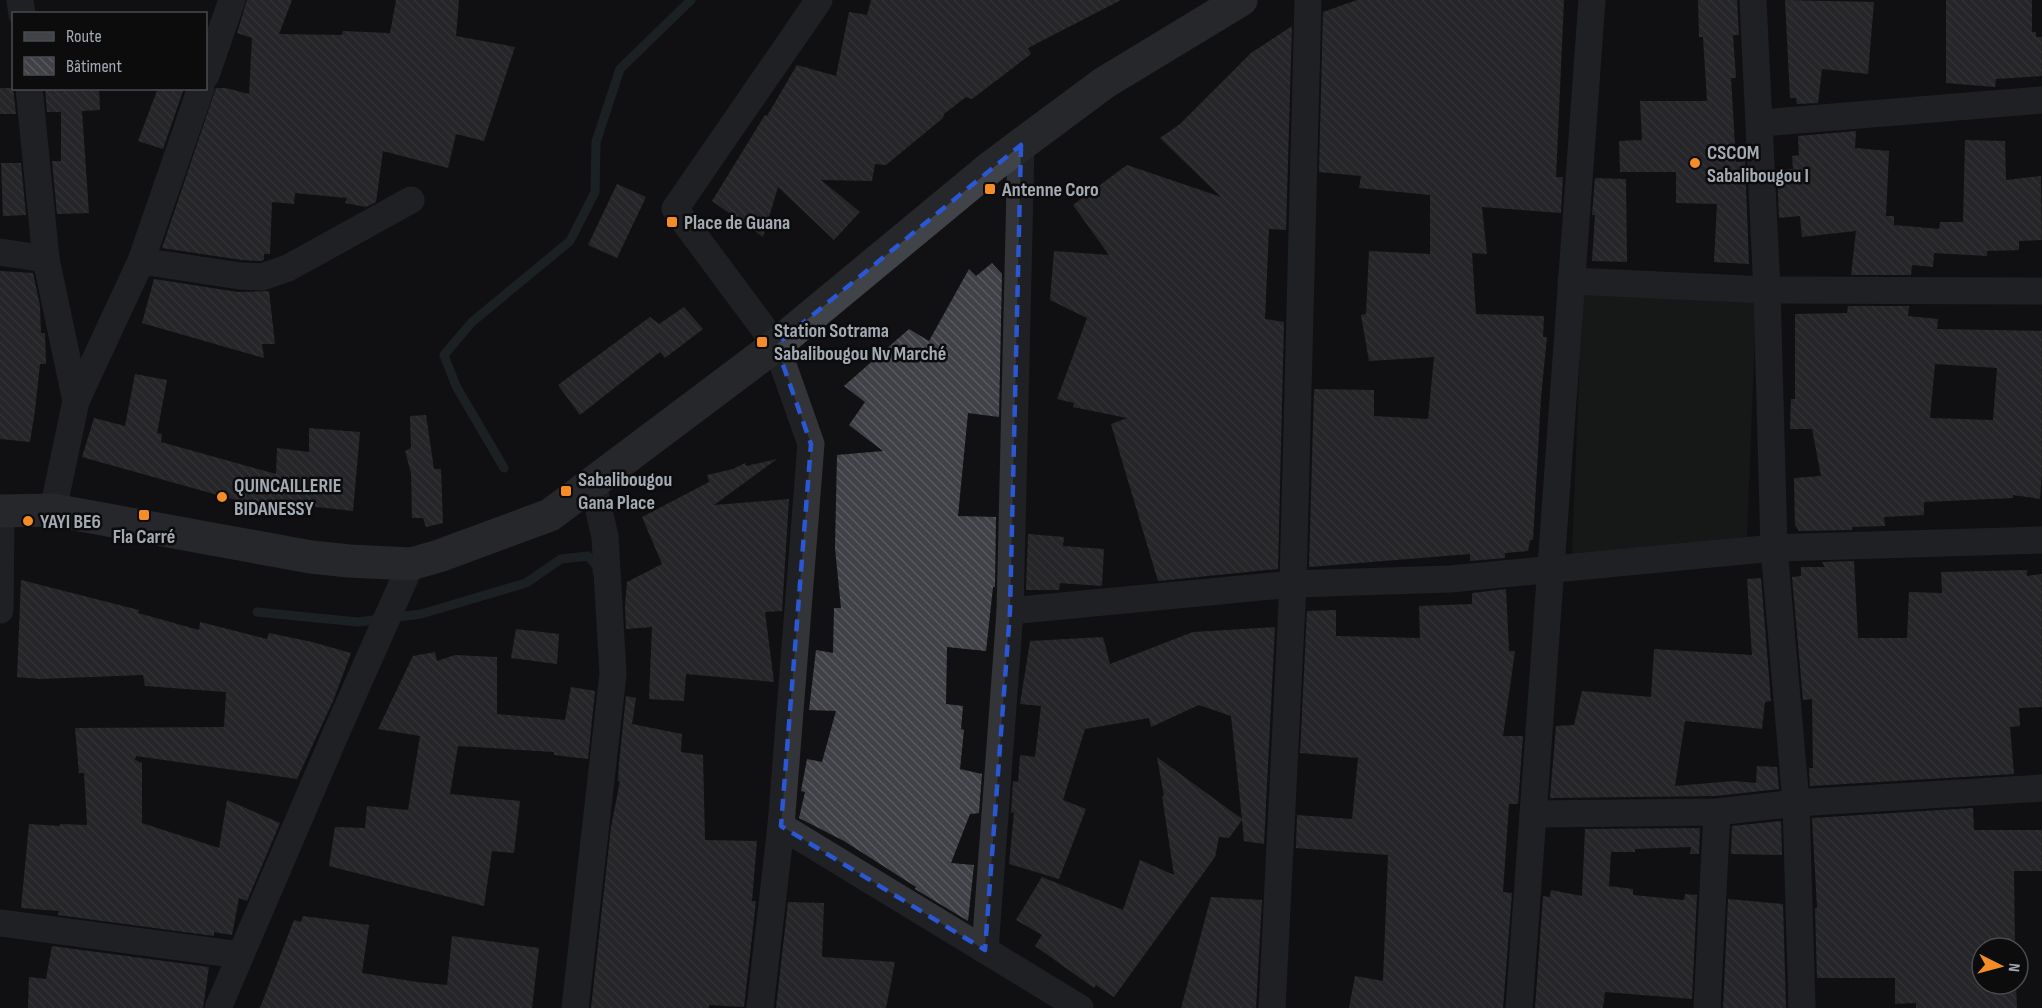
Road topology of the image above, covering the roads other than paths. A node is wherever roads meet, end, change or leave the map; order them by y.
1 (232, 0) edge
2 (819, 0) edge
3 (1241, 0) edge
4 (1308, 0) edge
5 (1592, 0) edge
6 (1753, 0) edge
7 (207, 72) edge
8 (29, 90) edge
9 (200, 90) edge
10 (2042, 100) edge
11 (1761, 123) junction
12 (1021, 144) junction
13 (411, 200) dead end
14 (0, 252) edge
15 (46, 258) junction
16 (141, 261) junction
17 (1572, 280) junction
18 (1767, 290) junction
19 (2042, 291) edge
20 (776, 345) junction
21 (76, 401) junction
22 (593, 484) junction
23 (53, 510) junction
24 (0, 512) edge
25 (2042, 540) edge
26 (1774, 548) junction
27 (411, 564) junction
28 (1551, 570) junction
29 (1293, 584) junction
30 (0, 610) edge
31 (1010, 611) junction
32 (2042, 788) edge
33 (1796, 803) junction
34 (1717, 812) junction
35 (1533, 814) junction
36 (781, 826) junction
37 (0, 923) edge
38 (985, 950) junction
39 (240, 955) junction
40 (218, 1008) edge
41 (574, 1008) edge
42 (760, 1008) edge
43 (1080, 1008) edge
44 (1272, 1008) edge
45 (1519, 1008) edge
46 (1707, 1008) edge
47 (1802, 1008) edge

1 - 7 street
2 - 20 street
3 - 12 main road
4 - 29 street
5 - 17 street
6 - 11 street
8 - 15 street
9 - 16 street
10 - 11 street
11 - 18 street
12 - 20 main road
12 - 31 street
13 - 16 street
14 - 15 street
15 - 21 street
16 - 21 street
17 - 18 street
17 - 28 street
18 - 19 street
18 - 26 street
20 - 22 main road
20 - 36 street
21 - 23 street
22 - 27 main road
22 - 41 street
23 - 24 main road
23 - 27 main road
24 - 30 street
25 - 26 street
26 - 28 street
26 - 33 street
27 - 39 street
28 - 29 street
28 - 35 street
29 - 31 street
29 - 44 street
31 - 38 street
32 - 33 street
33 - 34 street
33 - 47 street
34 - 35 street
34 - 46 street
35 - 45 street
36 - 38 street
36 - 42 street
37 - 39 street
38 - 43 street
39 - 40 street

